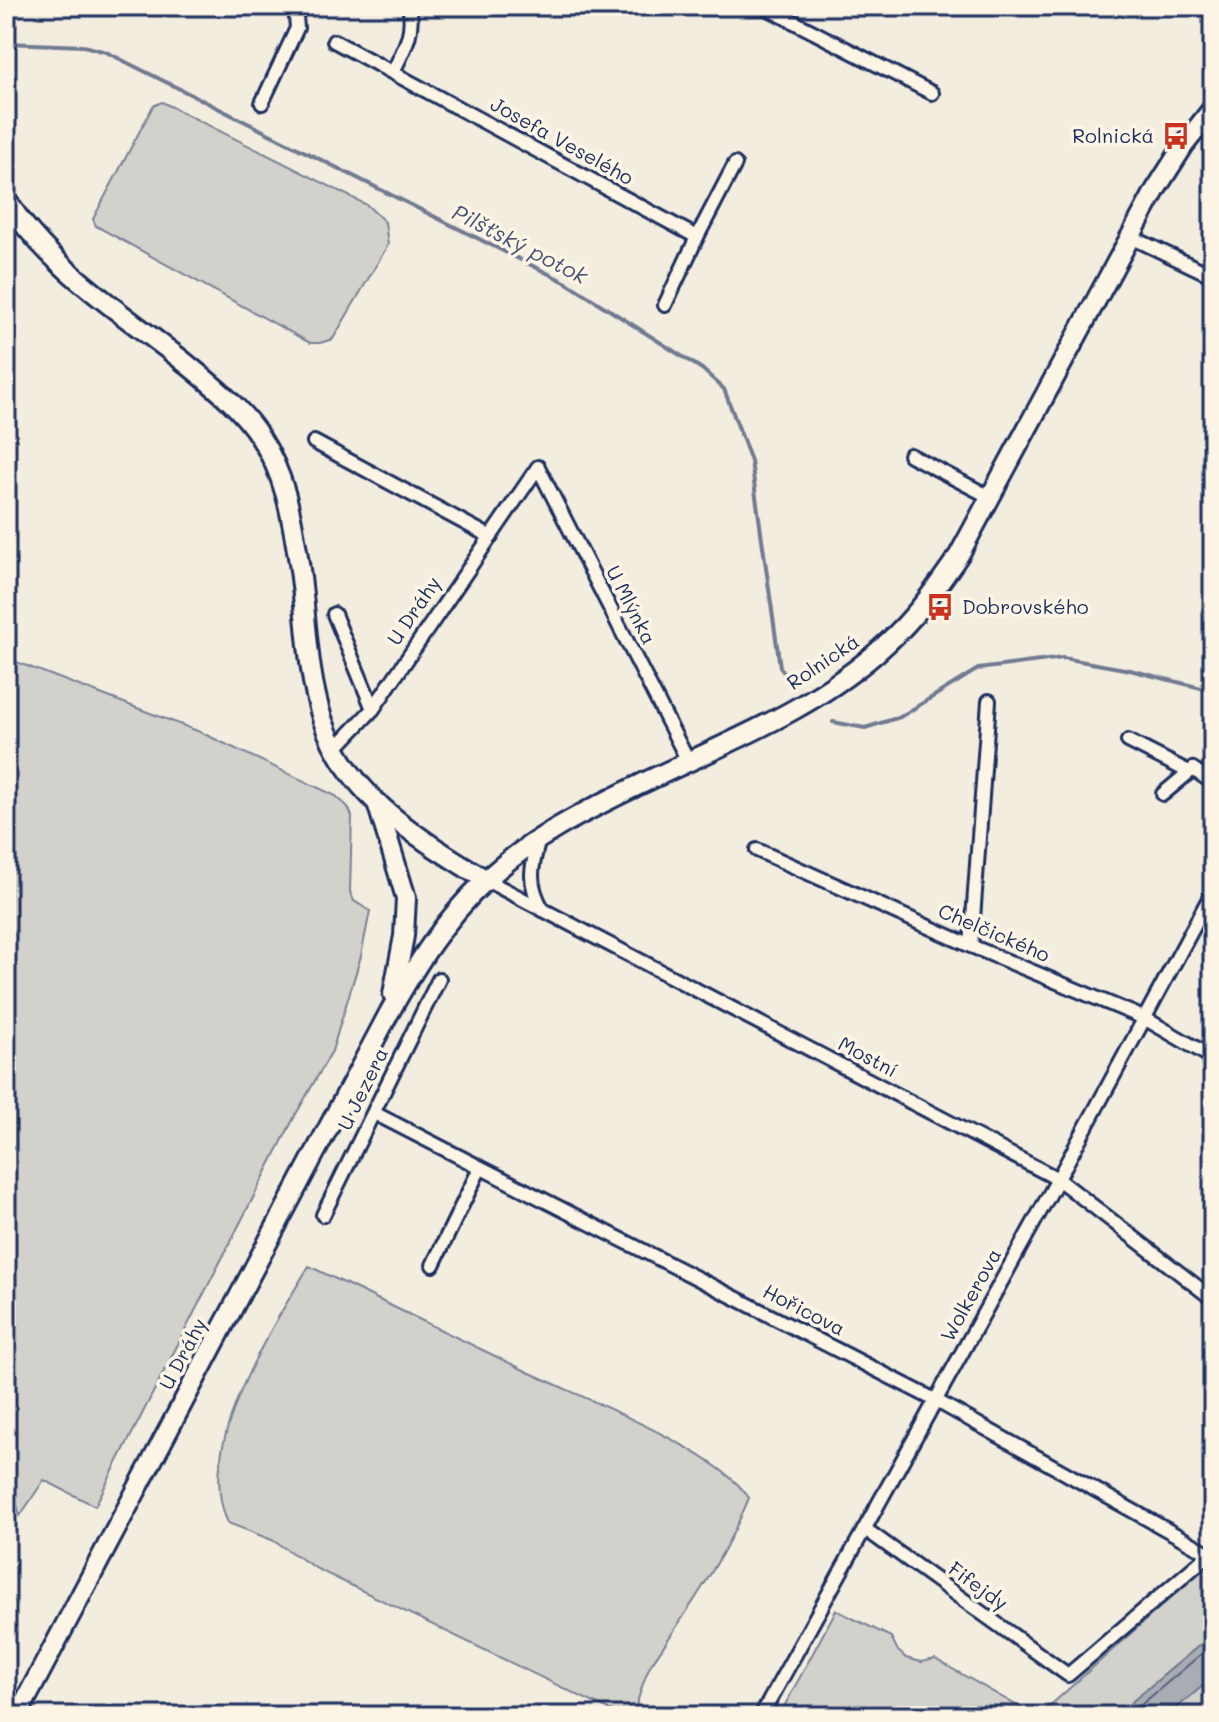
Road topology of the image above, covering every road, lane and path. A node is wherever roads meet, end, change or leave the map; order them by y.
1 (295, 6) edge
2 (409, 6) edge
3 (763, 6) edge
4 (334, 41) dead end
5 (393, 72) junction
6 (932, 93) dead end
7 (262, 103) dead end
8 (1213, 108) edge
9 (735, 164) dead end
10 (6, 199) edge
11 (1129, 236) junction
12 (697, 237) junction
13 (1213, 276) edge
14 (665, 305) dead end
15 (314, 442) dead end
16 (910, 455) dead end
17 (538, 467) joint
18 (990, 497) junction
19 (491, 537) junction
20 (334, 614) dead end
21 (989, 701) dead end
22 (373, 709) junction
23 (1128, 741) dead end
24 (335, 749) junction
25 (688, 761) junction
26 (1189, 772) junction
27 (1213, 783) edge
28 (1163, 794) dead end
29 (378, 806) junction
30 (539, 839) junction
31 (757, 850) dead end
32 (486, 880) junction
33 (1213, 891) edge
34 (543, 910) junction
35 (971, 946) junction
36 (439, 979) dead end
37 (389, 1013) junction
38 (1144, 1018) junction
39 (1213, 1058) edge
40 (374, 1113) junction
41 (480, 1168) junction
42 (1058, 1179) junction
43 (323, 1215) dead end
44 (433, 1265) dead end
45 (1213, 1299) edge
46 (935, 1400) junction
47 (865, 1529) junction
48 (1211, 1553) edge
49 (17, 1716) edge
50 (761, 1716) edge

1 - 7 street
2 - 5 street
3 - 6 street
4 - 5 street, Josefa Veselého
5 - 12 street, Josefa Veselého
8 - 11 street, Rolnická
9 - 12 street
10 - 24 street, U Dráhy
11 - 13 street
11 - 18 street, Rolnická
12 - 14 street
15 - 19 street
16 - 18 street
17 - 19 street, U Dráhy
17 - 25 street, U Mlýnka
18 - 25 street, Rolnická
19 - 22 street, U Dráhy
20 - 22 street
21 - 35 street
22 - 24 street, U Dráhy
23 - 26 street
24 - 29 street, U Dráhy
25 - 30 street, Rolnická
26 - 27 street
26 - 28 street
29 - 32 street, U Dráhy
29 - 37 street, U Dráhy
30 - 32 street, Rolnická
30 - 34 street
31 - 35 street, Chelčického
32 - 34 street, Mostní
32 - 37 street, U Dráhy
33 - 38 street, Wolkerova
34 - 42 street, Mostní
35 - 38 street, Chelčického
36 - 40 street, U Jezera
37 - 49 street, U Dráhy
38 - 39 street, Chelčického
38 - 42 street, Wolkerova
40 - 41 street, Hořicova
40 - 43 street, U Jezera
41 - 44 street
41 - 46 street, Hořicova
42 - 45 street, Mostní
42 - 46 street, Wolkerova
46 - 47 street, Wolkerova
46 - 48 street, Hořicova
47 - 48 street, Fifejdy
47 - 50 street, Wolkerova

